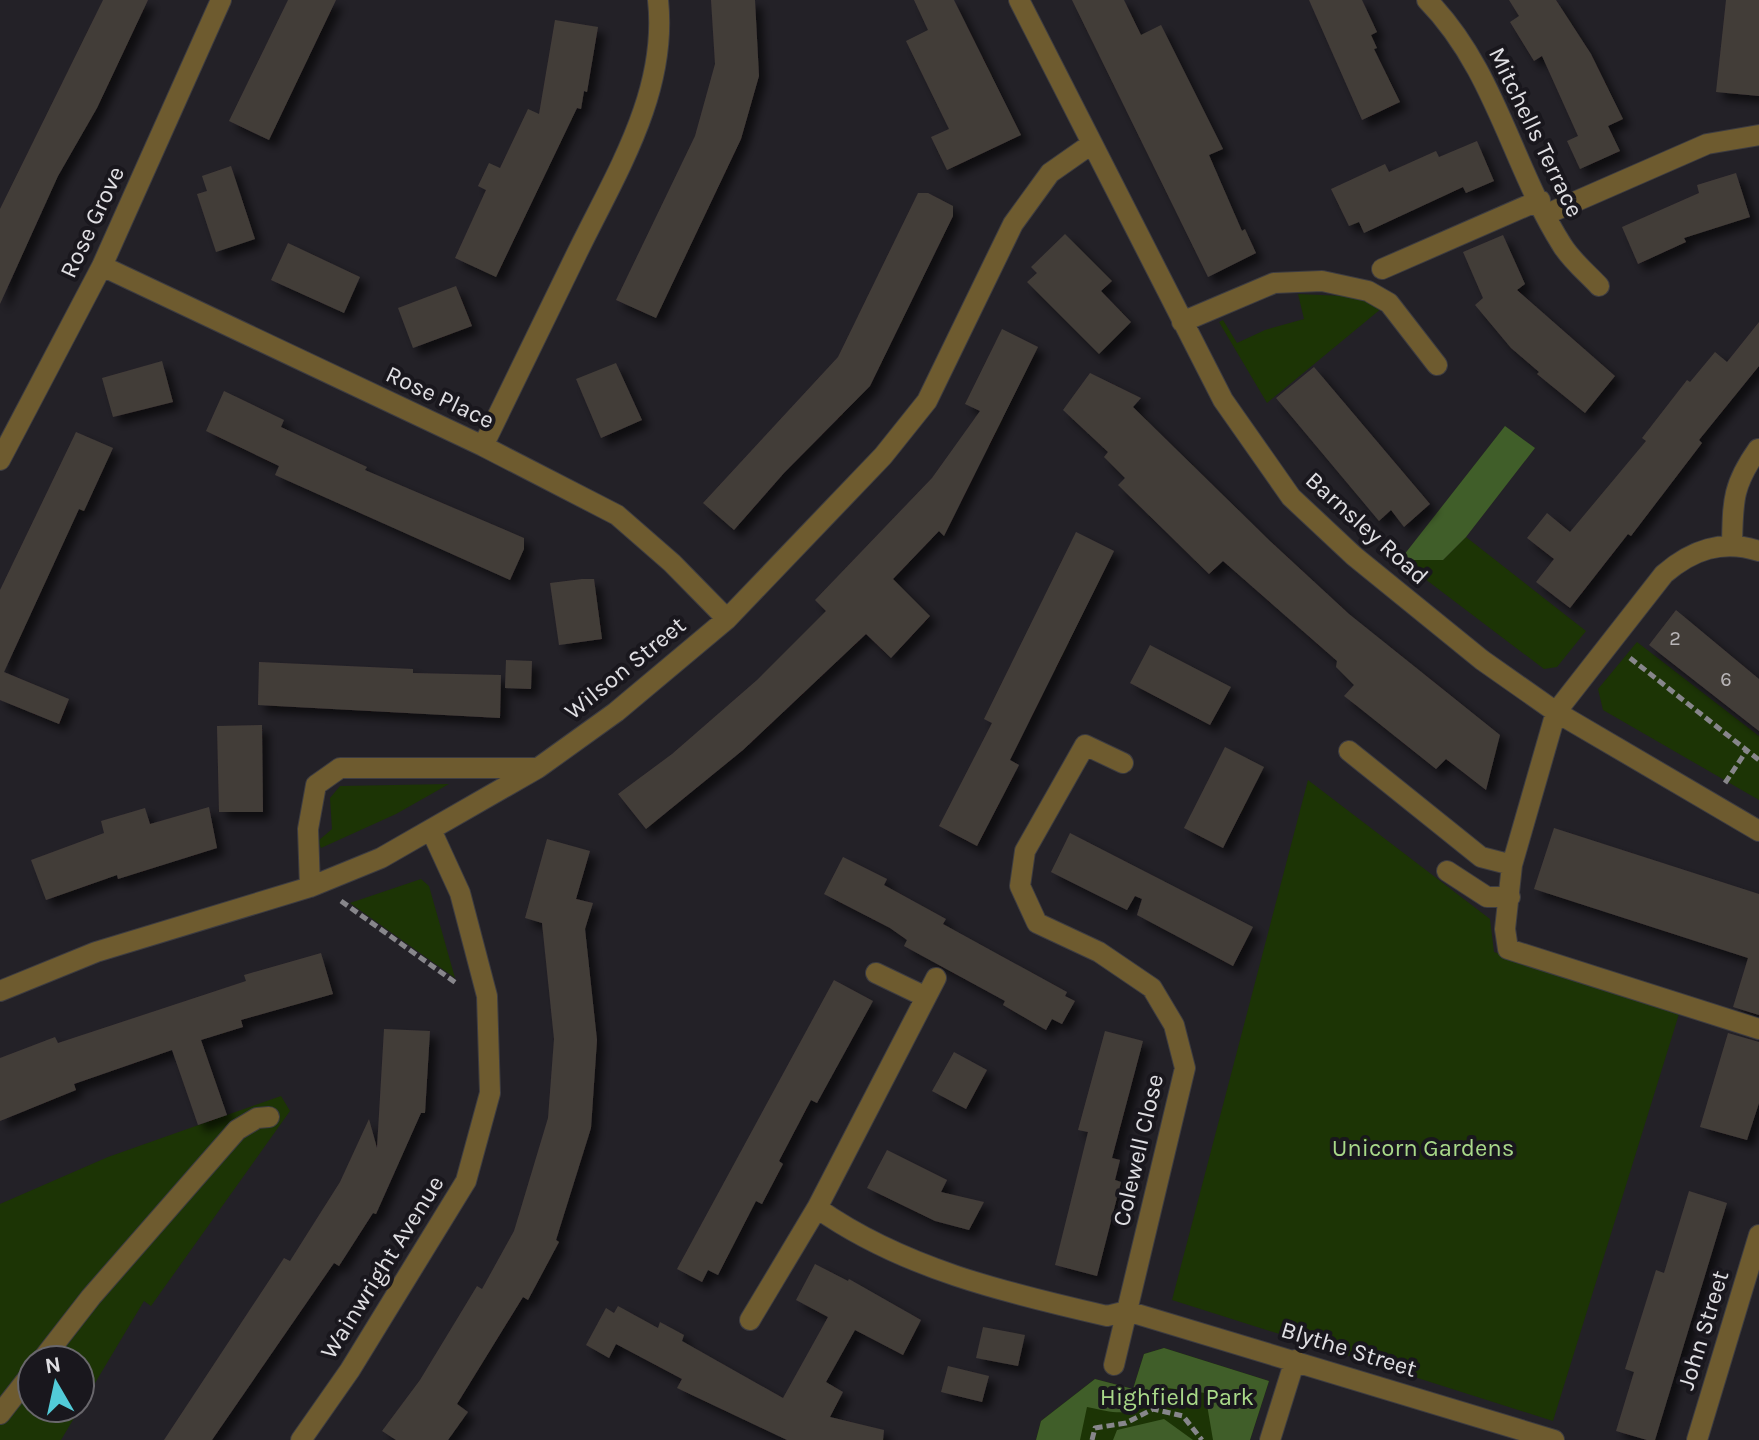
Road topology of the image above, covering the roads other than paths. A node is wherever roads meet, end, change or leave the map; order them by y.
1 (221, 0) edge
2 (658, 0) edge
3 (1019, 0) edge
4 (1427, 0) edge
5 (1759, 135) edge
6 (1090, 145) junction
7 (1544, 207) junction
8 (102, 266) junction
9 (1382, 269) dead end
10 (1599, 286) dead end
11 (1182, 322) junction
12 (1437, 365) dead end
13 (483, 446) junction
14 (1758, 449) edge
15 (0, 460) edge
16 (1732, 545) junction
17 (1759, 551) edge
18 (727, 619) junction
19 (1556, 712) junction
20 (1349, 751) dead end
21 (1123, 763) dead end
22 (538, 768) junction
23 (1759, 831) edge
24 (432, 832) junction
25 (1512, 865) junction
26 (1447, 871) dead end
27 (310, 887) junction
28 (1510, 897) junction
29 (876, 973) dead end
30 (936, 978) dead end
31 (0, 991) edge
32 (926, 997) junction
33 (1759, 1029) edge
34 (269, 1117) dead end
35 (817, 1208) junction
36 (1759, 1235) edge
37 (1127, 1311) junction
38 (750, 1320) dead end
39 (54, 1344) edge
40 (1295, 1360) junction
41 (1114, 1365) dead end
42 (16, 1394) edge
43 (0, 1414) edge
44 (301, 1440) edge
45 (1270, 1440) edge
46 (1554, 1440) edge
47 (1697, 1440) edge

1 - 8 street, Rose Grove
2 - 13 street
3 - 6 street, Barnsley Road
4 - 7 street, Mitchells Terrace
5 - 7 street
6 - 11 street, Barnsley Road
6 - 18 street, Wilson Street
7 - 9 street
7 - 10 street, Mitchells Terrace
8 - 13 street, Rose Place
8 - 15 street, Rose Grove
11 - 12 street
11 - 19 street, Barnsley Road
13 - 18 street, Rose Place
14 - 16 street
16 - 17 street
16 - 19 street
18 - 22 street, Wilson Street
19 - 23 street, Barnsley Road
19 - 25 street
20 - 25 street
21 - 37 street, Colewell Close
22 - 24 street, Wilson Street
22 - 27 street
24 - 27 street, Wilson Street
24 - 44 street, Wainwright Avenue
25 - 28 street
26 - 28 street
27 - 31 street, Wilson Street
28 - 33 street
29 - 32 street
30 - 32 street
32 - 35 street
34 - 39 street
35 - 37 street, Blythe Street
35 - 38 street
36 - 47 street, John Street
37 - 40 street, Blythe Street
37 - 41 street, Colewell Close
40 - 45 street
40 - 46 street, Blythe Street
42 - 43 street

